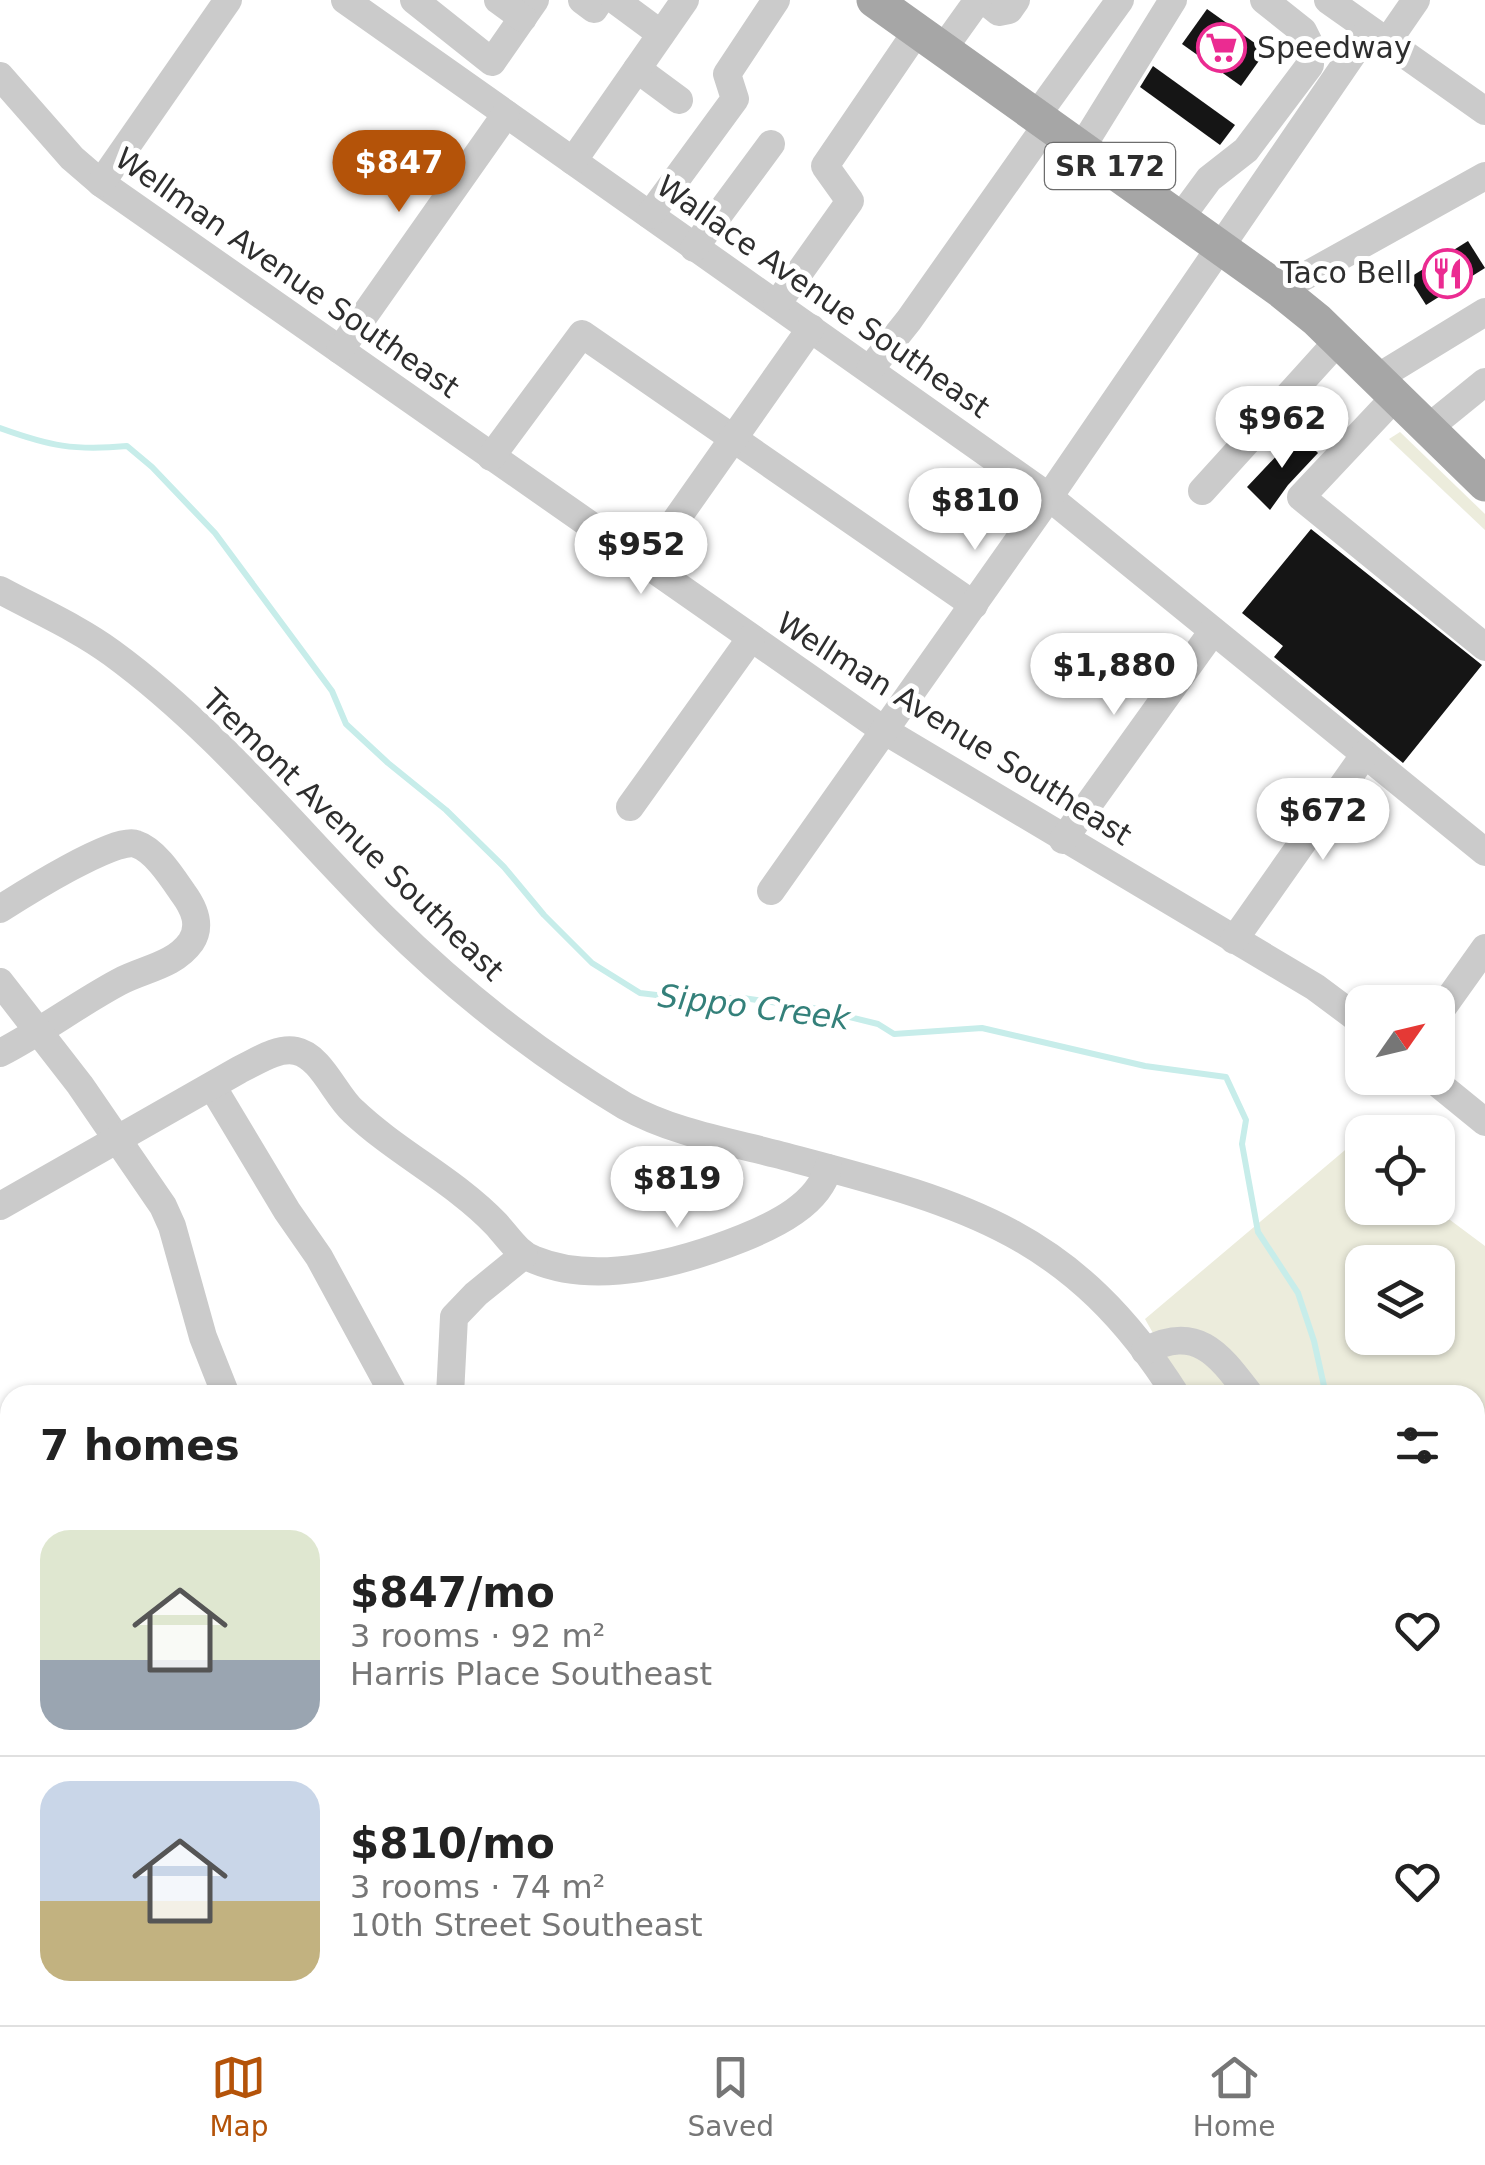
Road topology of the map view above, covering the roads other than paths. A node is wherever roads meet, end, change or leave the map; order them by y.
1 (228, 0) edge
2 (345, 0) edge
3 (414, 0) edge
4 (498, 0) edge
5 (582, 0) edge
6 (600, 0) edge
7 (615, 0) edge
8 (684, 0) edge
9 (776, 0) edge
10 (874, 0) edge
11 (981, 0) edge
12 (1016, 0) edge
13 (1120, 0) edge
14 (1174, 0) edge
15 (1264, 0) edge
16 (1328, 0) edge
17 (1416, 0) edge
18 (529, 9) edge
19 (661, 34) junction
20 (1378, 36) junction
21 (930, 40) junction
22 (1091, 41) junction
23 (492, 62) junction
24 (1131, 66) junction
25 (637, 69) junction
26 (0, 76) edge
27 (474, 90) junction
28 (679, 100) dead end
29 (1485, 111) edge
30 (506, 114) junction
31 (1042, 119) junction
32 (771, 144) dead end
33 (1082, 147) junction
34 (1246, 150) junction
35 (572, 161) junction
36 (1276, 167) junction
37 (1485, 176) edge
38 (101, 183) junction
39 (650, 216) junction
40 (1181, 217) junction
41 (1221, 246) junction
42 (694, 248) junction
43 (1280, 290) junction
44 (777, 304) junction
45 (1485, 312) edge
46 (811, 328) junction
47 (1338, 341) junction
48 (340, 350) junction
49 (870, 369) junction
50 (1485, 382) edge
51 (1386, 387) junction
52 (1427, 428) junction
53 (734, 438) junction
54 (491, 457) junction
55 (1485, 484) edge
56 (1202, 492) dead end
57 (1049, 497) junction
58 (645, 564) junction
59 (0, 590) edge
60 (974, 604) junction
61 (1213, 631) junction
62 (750, 638) junction
63 (1485, 648) edge
64 (885, 732) junction
65 (1365, 754) junction
66 (630, 808) dead end
67 (1063, 840) junction
68 (1485, 852) edge
69 (771, 891) dead end
70 (0, 909) edge
71 (1234, 940) junction
72 (1480, 966) edge
73 (0, 982) edge
74 (1455, 995) edge
75 (1345, 1009) edge
76 (40, 1033) junction
77 (0, 1053) edge
78 (212, 1086) junction
79 (1452, 1095) edge
80 (1485, 1122) edge
81 (120, 1139) junction
82 (828, 1168) junction
83 (0, 1206) edge
84 (524, 1256) junction
85 (1146, 1351) junction
86 (222, 1385) edge
87 (389, 1385) edge
88 (451, 1385) edge
89 (1169, 1385) edge
90 (1243, 1385) edge

1 - 38 street
2 - 27 street, Wallace Avenue Southeast
3 - 23 street
4 - 18 street
5 - 6 street
7 - 19 street
8 - 19 street
9 - 39 street
10 - 21 main road, SR 172
11 - 12 street
11 - 21 street
13 - 22 street
14 - 24 street
15 - 34 street
16 - 20 street
17 - 20 street
18 - 23 street
19 - 25 street
20 - 29 street
20 - 36 street
21 - 31 main road, SR 172
21 - 44 street
22 - 24 street
22 - 31 street
23 - 27 street
24 - 33 street
25 - 28 street
25 - 35 street
26 - 38 street, Wellman Avenue Southeast
27 - 30 street, Wallace Avenue Southeast
30 - 35 street, Wallace Avenue Southeast
30 - 48 street
31 - 33 main road, SR 172
31 - 49 street
32 - 42 street
33 - 40 main road, SR 172
34 - 36 street
34 - 40 street
35 - 39 street, Wallace Avenue Southeast
36 - 41 street
37 - 43 street
38 - 48 street, Wellman Avenue Southeast
39 - 42 street, Wallace Avenue Southeast
40 - 41 main road, SR 172
41 - 43 main road, SR 172
41 - 57 street
42 - 44 street, Wallace Avenue Southeast
43 - 47 main road, SR 172
44 - 46 street, Wallace Avenue Southeast
45 - 51 street
46 - 49 street, Wallace Avenue Southeast
46 - 53 street
47 - 51 main road, SR 172
47 - 56 street
48 - 54 street, Wellman Avenue Southeast
49 - 57 street, Wallace Avenue Southeast
50 - 52 street
51 - 52 main road, SR 172
51 - 63 street
52 - 55 main road, SR 172
53 - 54 street
53 - 58 street
53 - 60 street
54 - 58 street, Wellman Avenue Southeast
57 - 60 street
57 - 61 street, Wallace Avenue Southeast
58 - 62 street, Wellman Avenue Southeast
59 - 82 street, Tremont Avenue Southeast
60 - 64 street
61 - 65 street, Wallace Avenue Southeast
61 - 67 street
62 - 64 street, Wellman Avenue Southeast
62 - 66 street
64 - 67 street, Wellman Avenue Southeast
64 - 69 street
65 - 68 street, Wallace Avenue Southeast
65 - 71 street
67 - 71 street, Wellman Avenue Southeast
70 - 76 street
71 - 75 street, Wellman Avenue Southeast
72 - 74 street
73 - 76 street
76 - 77 street
76 - 81 street
78 - 81 street
78 - 84 street
78 - 87 street
79 - 80 street
81 - 83 street
81 - 86 street
82 - 84 street
82 - 85 street, Tremont Avenue Southeast
84 - 88 street
85 - 89 street, Tremont Avenue Southeast
85 - 90 street

